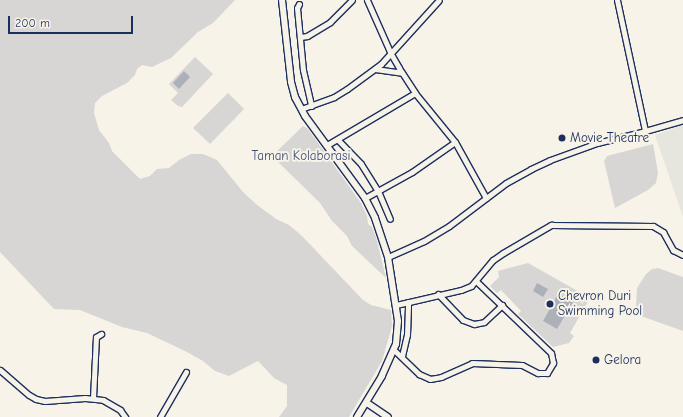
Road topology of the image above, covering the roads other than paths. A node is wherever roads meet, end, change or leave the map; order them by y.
1 (282, 0) edge
2 (352, 0) edge
3 (367, 0) edge
4 (439, 0) edge
5 (617, 0) edge
6 (299, 4) dead end
7 (301, 37) junction
8 (391, 54) junction
9 (375, 68) junction
10 (402, 73) junction
11 (415, 93) junction
12 (311, 106) junction
13 (301, 109) junction
14 (683, 120) edge
15 (645, 131) junction
16 (338, 140) junction
17 (455, 142) junction
18 (327, 145) junction
19 (378, 191) junction
20 (365, 198) junction
21 (486, 198) junction
22 (390, 219) dead end
23 (683, 254) edge
24 (388, 257) junction
25 (476, 280) junction
26 (438, 294) junction
27 (408, 302) junction
28 (396, 305) junction
29 (502, 305) junction
30 (100, 334) dead end
31 (394, 350) junction
32 (402, 356) junction
33 (0, 370) edge
34 (186, 372) dead end
35 (93, 398) junction
36 (367, 403) junction
37 (125, 417) edge
38 (160, 417) edge
39 (357, 417) edge
40 (388, 417) edge

1 - 13 street
2 - 7 street
3 - 8 street
4 - 8 street
5 - 15 street
6 - 7 street
7 - 12 street
8 - 9 street
8 - 10 street
9 - 10 street
9 - 12 street
10 - 11 street
11 - 16 street
11 - 17 street
12 - 13 street
13 - 18 street
14 - 15 street
15 - 21 street
16 - 18 street
16 - 19 street
17 - 19 street
17 - 21 street
18 - 20 street
19 - 20 street
19 - 22 street
20 - 24 street
21 - 24 street
23 - 25 street
24 - 28 street
25 - 26 street
25 - 29 street
26 - 27 street
26 - 29 street
27 - 28 street
27 - 32 street
28 - 31 street
29 - 32 street
30 - 35 street
31 - 32 street
31 - 36 street
33 - 35 street
34 - 38 street
35 - 37 street
36 - 39 street
36 - 40 street

